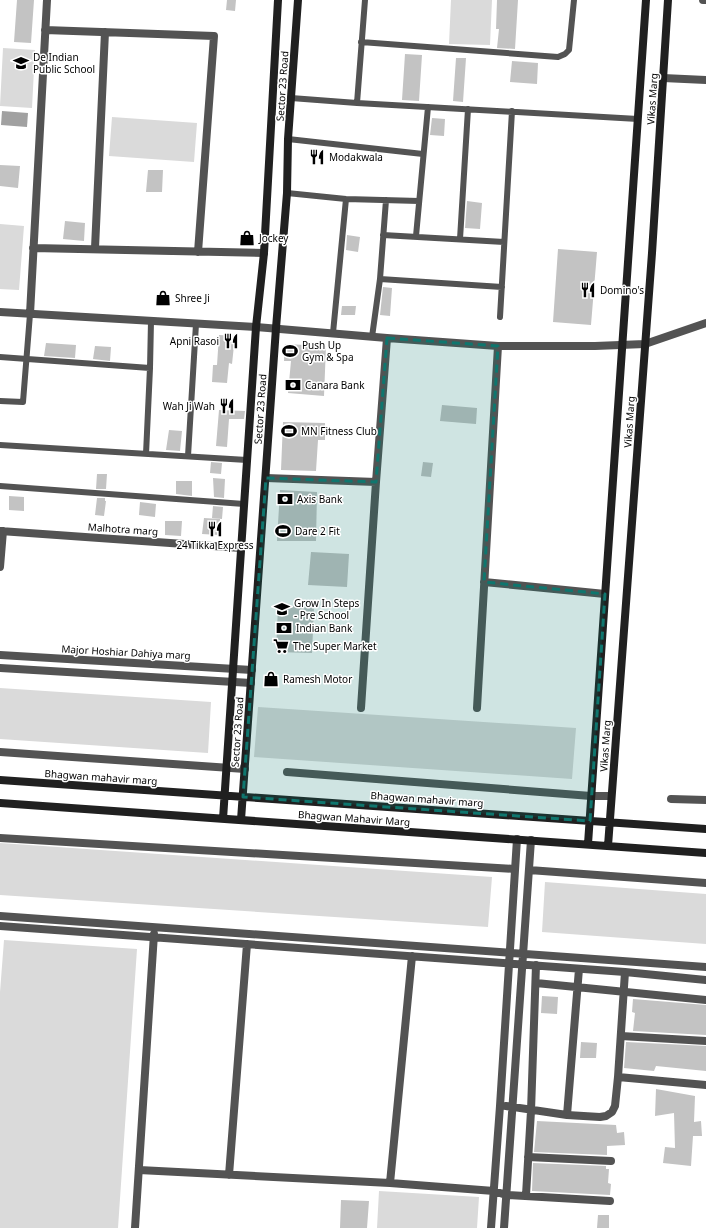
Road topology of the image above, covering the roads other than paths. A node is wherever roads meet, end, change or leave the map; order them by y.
1 (47, 0) edge
2 (278, 0) edge
3 (298, 0) edge
4 (365, 0) edge
5 (574, 0) edge
6 (646, 0) edge
7 (668, 0) edge
8 (46, 30) junction
9 (105, 32) junction
10 (361, 42) junction
11 (663, 78) junction
12 (706, 80) edge
13 (291, 98) junction
14 (357, 103) junction
15 (428, 107) junction
16 (468, 109) junction
17 (512, 111) junction
18 (638, 119) junction
19 (288, 139) junction
20 (423, 154) junction
21 (287, 194) junction
22 (346, 198) junction
23 (386, 200) junction
24 (418, 201) junction
25 (383, 235) junction
26 (416, 236) junction
27 (460, 239) junction
28 (504, 242) junction
29 (34, 248) junction
30 (95, 248) junction
31 (198, 252) junction
32 (264, 253) junction
33 (380, 279) junction
34 (502, 286) junction
35 (0, 312) edge
36 (30, 314) junction
37 (500, 317) dead end
38 (151, 321) junction
39 (706, 322) edge
40 (196, 324) junction
41 (256, 327) junction
42 (276, 328) junction
43 (333, 333) junction
44 (372, 337) junction
45 (387, 338) junction
46 (645, 344) junction
47 (498, 346) junction
48 (622, 346) junction
49 (0, 358) edge
50 (26, 359) junction
51 (150, 368) junction
52 (0, 401) edge
53 (0, 445) edge
54 (146, 454) junction
55 (188, 456) junction
56 (247, 460) junction
57 (266, 478) junction
58 (376, 482) junction
59 (0, 486) edge
60 (244, 504) junction
61 (2, 531) edge
62 (241, 548) junction
63 (0, 567) edge
64 (484, 582) junction
65 (605, 594) junction
66 (0, 655) edge
67 (0, 668) edge
68 (233, 668) junction
69 (252, 670) junction
70 (232, 682) junction
71 (251, 683) junction
72 (361, 708) dead end
73 (477, 708) dead end
74 (0, 752) edge
75 (226, 768) junction
76 (245, 769) junction
77 (287, 772) dead end
78 (0, 780) edge
79 (224, 796) junction
80 (591, 796) junction
81 (611, 796) junction
82 (243, 797) junction
83 (671, 799) dead end
84 (706, 800) edge
85 (0, 803) edge
86 (222, 819) junction
87 (241, 820) junction
88 (590, 821) junction
89 (610, 822) junction
90 (706, 829) edge
91 (0, 838) edge
92 (517, 840) junction
93 (531, 840) junction
94 (588, 844) junction
95 (608, 846) junction
96 (706, 853) edge
97 (516, 869) junction
98 (529, 870) junction
99 (706, 883) edge
100 (0, 916) edge
101 (0, 926) edge
102 (154, 927) junction
103 (154, 938) junction
104 (246, 944) junction
105 (510, 952) junction
106 (523, 953) junction
107 (412, 956) junction
108 (510, 964) junction
109 (522, 964) junction
110 (536, 966) junction
111 (706, 967) edge
112 (579, 969) junction
113 (625, 972) junction
114 (706, 980) edge
115 (536, 983) junction
116 (578, 987) junction
117 (624, 992) junction
118 (706, 1000) edge
119 (621, 1036) junction
120 (706, 1041) edge
121 (618, 1077) junction
122 (706, 1085) edge
123 (500, 1106) junction
124 (511, 1107) junction
125 (531, 1111) junction
126 (567, 1115) junction
127 (528, 1157) junction
128 (611, 1161) dead end
129 (139, 1170) junction
130 (229, 1175) junction
131 (390, 1183) junction
132 (494, 1191) junction
133 (506, 1195) junction
134 (526, 1196) junction
135 (610, 1201) dead end
136 (135, 1228) edge
137 (491, 1228) edge
138 (504, 1228) edge

1 - 8 street
2 - 32 street, Sector 23 Road
3 - 13 street, Sector 23 Road
4 - 10 lane
5 - 10 lane
6 - 18 street, Vikas Marg
7 - 11 street, Vikas Marg
8 - 9 street
8 - 29 street
9 - 30 street
9 - 31 street
10 - 14 lane
11 - 12 street
11 - 46 street, Vikas Marg
13 - 14 lane
13 - 19 street, Sector 23 Road
14 - 15 lane
15 - 16 lane
15 - 20 lane
16 - 17 lane
16 - 27 lane
17 - 18 lane
17 - 28 lane
18 - 48 street, Vikas Marg
19 - 20 lane
19 - 21 street, Sector 23 Road
20 - 24 lane
21 - 22 lane
21 - 42 street, Sector 23 Road
22 - 23 lane
22 - 43 lane
23 - 24 lane
23 - 25 lane
24 - 26 lane
25 - 26 lane
25 - 33 lane
26 - 27 lane
27 - 28 lane
28 - 34 lane
29 - 30 street
29 - 36 street
30 - 31 street
31 - 32 street
32 - 41 street, Sector 23 Road
33 - 34 lane
33 - 44 lane
34 - 37 lane
35 - 36 street
36 - 38 street
36 - 50 lane
38 - 40 street
38 - 51 lane
39 - 46 street
40 - 41 street
40 - 55 lane
41 - 42 street
41 - 56 street, Sector 23 Road
42 - 43 street
42 - 57 street, Sector 23 Road
43 - 44 street
44 - 45 street
45 - 47 street
45 - 58 street
46 - 48 street
46 - 81 street, Vikas Marg
47 - 48 street
47 - 64 street
48 - 65 street, Vikas Marg
49 - 50 lane
50 - 51 lane
50 - 52 lane
51 - 54 lane
53 - 54 lane
54 - 55 lane
55 - 56 lane
56 - 60 street, Sector 23 Road
57 - 58 street
57 - 69 street, Sector 23 Road
58 - 72 street
59 - 60 lane
60 - 62 street, Sector 23 Road
61 - 62 street, Malhotra marg
61 - 63 street
62 - 68 street, Sector 23 Road
64 - 65 street
64 - 73 street
65 - 80 street, Vikas Marg
66 - 68 street, Major Hoshiar Dahiya marg
67 - 70 street
68 - 69 street, Major Hoshiar Dahiya marg
68 - 70 street, Sector 23 Road
69 - 71 street, Sector 23 Road
70 - 71 street
70 - 75 street, Sector 23 Road
71 - 76 street, Sector 23 Road
74 - 75 street
75 - 76 street
75 - 79 street, Sector 23 Road
76 - 82 street, Sector 23 Road
77 - 80 street
78 - 79 street, Bhagwan mahavir marg
79 - 82 street, Bhagwan mahavir marg
79 - 86 street, Sector 23 Road
80 - 81 street
80 - 88 street, Vikas Marg
81 - 89 street, Vikas Marg
82 - 87 street, Sector 23 Road
82 - 88 street, Bhagwan mahavir marg
83 - 84 street
85 - 86 street, Bhagwan Mahavir Marg
86 - 87 street, Bhagwan Mahavir Marg
87 - 92 street, Bhagwan Mahavir Marg
88 - 89 street, Bhagwan mahavir marg
88 - 94 street, Vikas Marg
89 - 90 street
89 - 95 street, Vikas Marg
91 - 97 street
92 - 93 street, Bhagwan Mahavir Marg
92 - 97 street
93 - 94 street, Bhagwan Mahavir Marg
93 - 98 street
94 - 95 street, Bhagwan Mahavir Marg
95 - 96 street, Bhagwan Mahavir Marg
97 - 105 street
98 - 99 street
98 - 106 street
100 - 102 street
101 - 103 street
102 - 103 street
102 - 105 street
103 - 104 street
103 - 129 street
104 - 107 street
104 - 130 street
105 - 106 street
105 - 108 street
106 - 109 street
106 - 111 street
107 - 108 street
107 - 131 street
108 - 109 street
108 - 123 street
109 - 110 street
109 - 124 street
110 - 112 street
110 - 115 street
112 - 113 street
112 - 116 street
113 - 114 street
113 - 117 street
115 - 116 street
115 - 125 street
116 - 117 street
116 - 126 street
117 - 118 street
117 - 119 street
119 - 120 street
119 - 121 street
121 - 122 street
121 - 126 street
123 - 124 street
123 - 132 street
124 - 125 street
124 - 133 street
125 - 126 street
125 - 127 street
127 - 128 street
127 - 134 street
129 - 130 street
129 - 136 street
130 - 131 street
131 - 132 street
132 - 133 street
132 - 137 street
133 - 134 street
133 - 138 street
134 - 135 street

